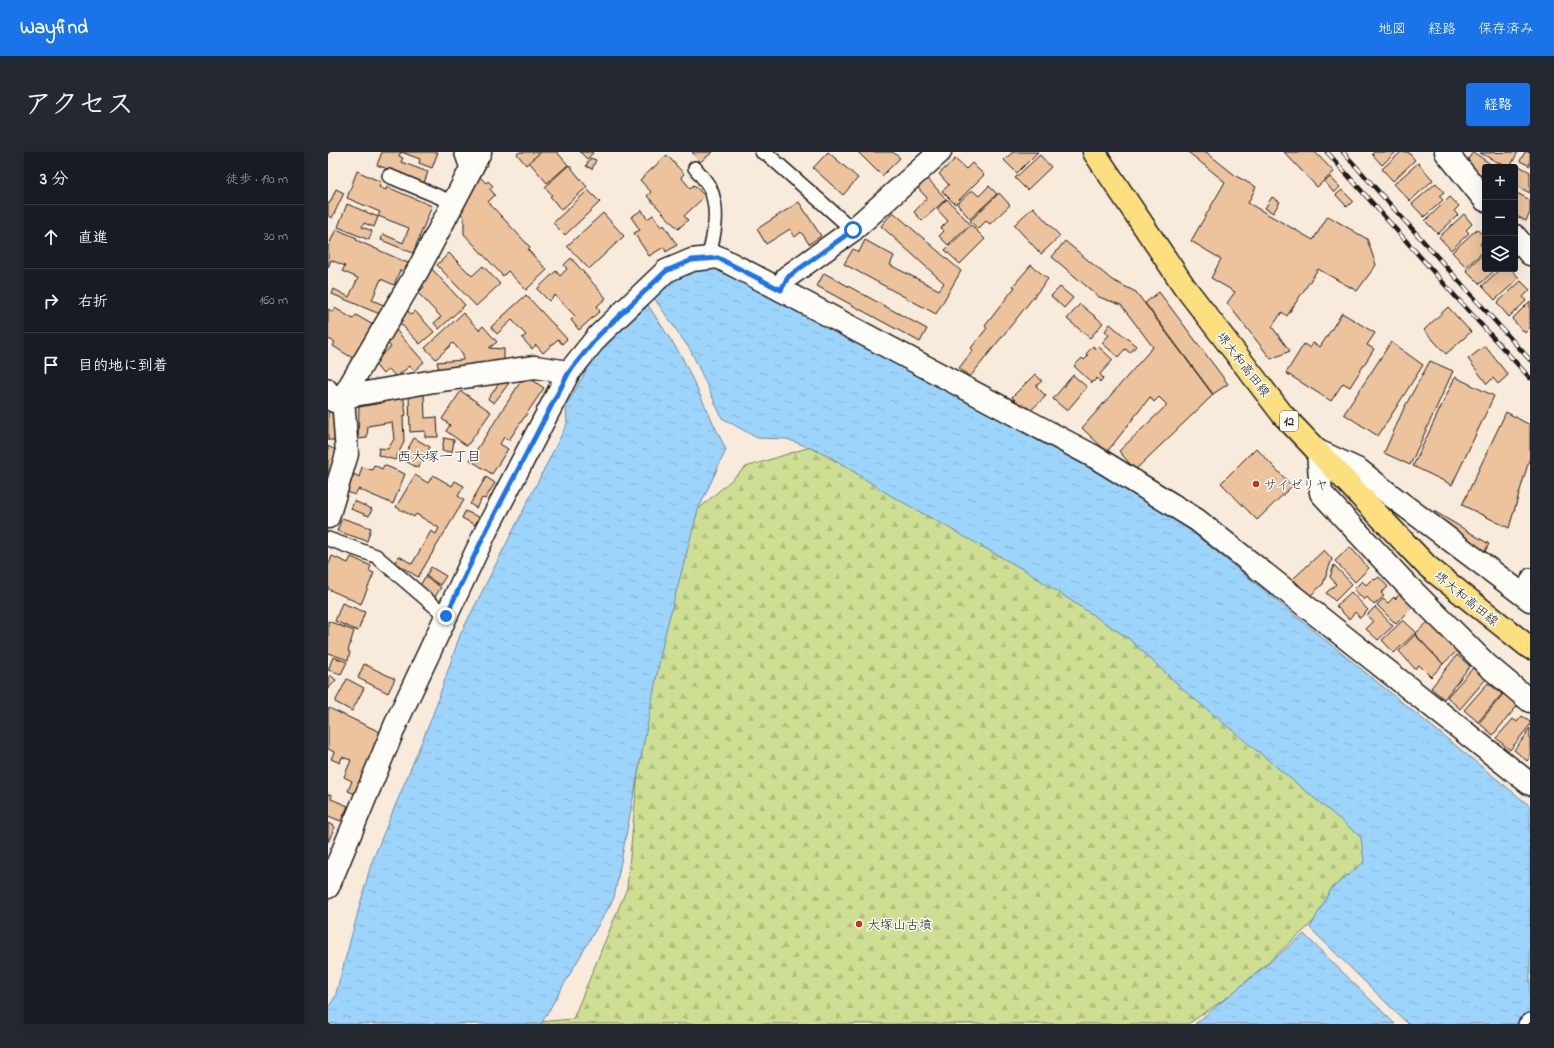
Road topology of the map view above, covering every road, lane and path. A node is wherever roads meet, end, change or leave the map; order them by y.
1 (462, 152) edge
2 (480, 152) edge
3 (762, 152) edge
4 (940, 152) edge
5 (1094, 152) edge
6 (1452, 155) edge
7 (695, 168) dead end
8 (469, 174) junction
9 (389, 176) dead end
10 (1482, 196) edge
11 (454, 203) junction
12 (853, 230) junction
13 (1518, 240) edge
14 (1530, 254) edge
15 (708, 259) junction
16 (781, 290) junction
17 (569, 372) junction
18 (333, 395) edge
19 (1318, 451) junction
20 (328, 517) edge
21 (328, 539) edge
22 (1527, 590) edge
23 (446, 616) junction
24 (1530, 648) edge
25 (1530, 701) edge
26 (1530, 784) edge
27 (328, 887) edge
28 (1530, 1020) edge
29 (1525, 1024) edge

1 - 8 lane
2 - 8 street
3 - 12 lane
4 - 12 street
5 - 19 main road, 堺大和高田線 / 12
6 - 10 street
7 - 15 lane
8 - 11 street
9 - 11 lane
11 - 18 street
12 - 16 street
13 - 14 street
15 - 16 street
15 - 17 street
16 - 26 street
17 - 18 street
17 - 23 street
18 - 20 street
19 - 22 street
19 - 24 main road, 堺大和高田線 / 12
19 - 25 street
21 - 23 lane
23 - 27 street
28 - 29 lane

